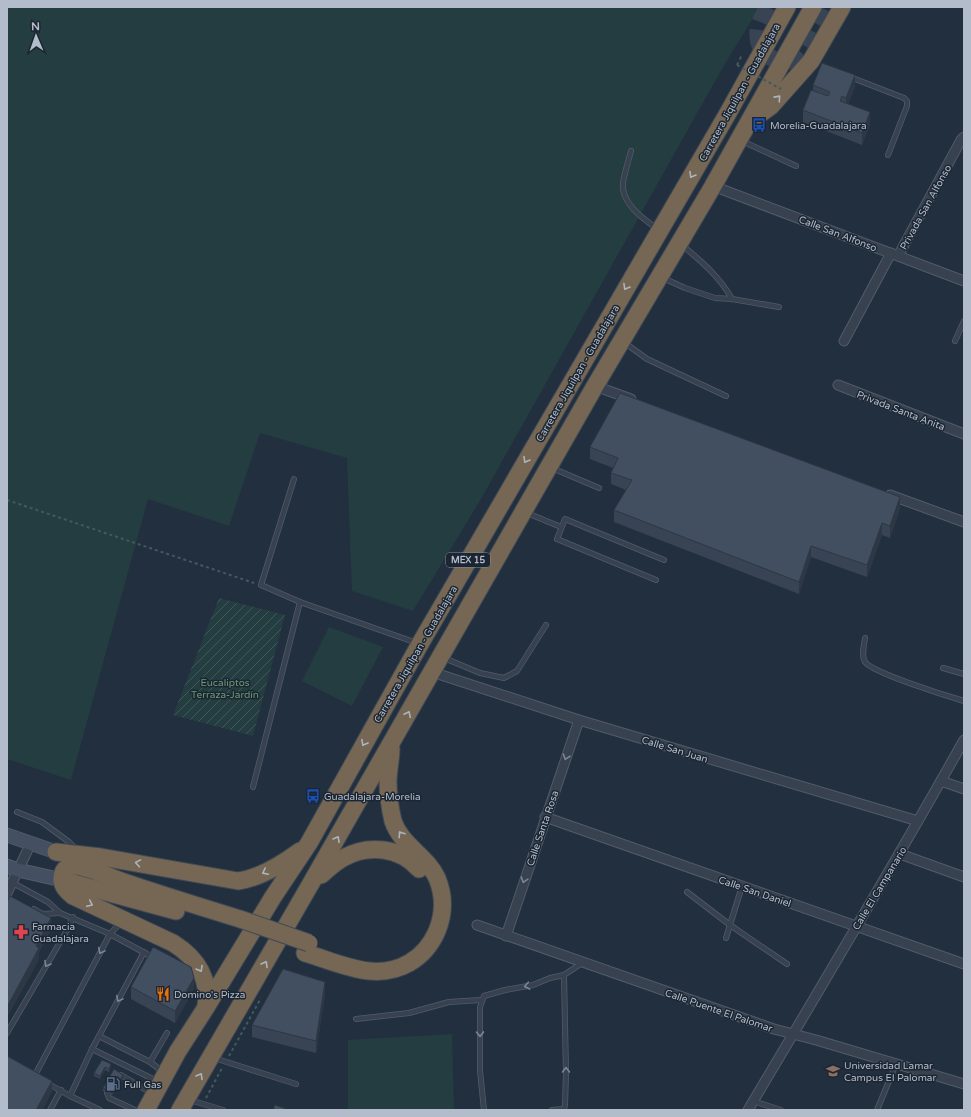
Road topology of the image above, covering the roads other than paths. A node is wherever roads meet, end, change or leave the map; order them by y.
1 (787, 7) edge
2 (813, 7) edge
3 (842, 7) edge
4 (847, 76) edge
5 (748, 123) junction
6 (964, 137) edge
7 (739, 139) junction
8 (631, 151) dead end
9 (888, 155) dead end
10 (796, 166) dead end
11 (713, 186) junction
12 (660, 230) junction
13 (679, 243) junction
14 (894, 255) junction
15 (660, 277) junction
16 (964, 281) edge
17 (732, 299) junction
18 (779, 307) dead end
19 (964, 321) edge
20 (622, 341) junction
21 (844, 341) dead end
22 (956, 341) dead end
23 (838, 385) dead end
24 (595, 386) junction
25 (726, 396) dead end
26 (639, 402) edge
27 (964, 434) edge
28 (549, 467) junction
29 (294, 479) dead end
30 (599, 488) dead end
31 (883, 492) edge
32 (523, 512) junction
33 (964, 522) edge
34 (561, 526) junction
35 (664, 560) dead end
36 (656, 580) dead end
37 (300, 602) junction
38 (546, 625) dead end
39 (865, 638) dead end
40 (420, 644) junction
41 (441, 657) junction
42 (943, 668) dead end
43 (432, 672) junction
44 (964, 674) edge
45 (964, 702) edge
46 (579, 720) junction
47 (964, 740) edge
48 (390, 744) junction
49 (941, 781) junction
50 (253, 787) dead end
51 (964, 789) edge
52 (17, 812) dead end
53 (545, 817) junction
54 (918, 821) junction
55 (7, 835) edge
56 (31, 843) junction
57 (309, 843) junction
58 (56, 852) junction
59 (81, 854) junction
60 (900, 854) junction
61 (13, 868) edge
62 (109, 877) junction
63 (964, 877) edge
64 (62, 880) junction
65 (13, 883) junction
66 (310, 885) junction
67 (742, 886) junction
68 (687, 892) dead end
69 (7, 893) edge
70 (29, 907) edge
71 (60, 913) junction
72 (73, 917) junction
73 (124, 920) junction
74 (238, 924) junction
75 (477, 925) dead end
76 (730, 925) junction
77 (856, 926) junction
78 (110, 934) junction
79 (506, 936) junction
80 (726, 938) dead end
81 (307, 948) junction
82 (144, 952) junction
83 (156, 959) edge
84 (582, 963) junction
85 (787, 964) dead end
86 (964, 964) edge
87 (564, 975) junction
88 (481, 1000) junction
89 (205, 1009) junction
90 (356, 1019) dead end
91 (7, 1033) edge
92 (167, 1033) dead end
93 (792, 1034) junction
94 (99, 1036) junction
95 (92, 1049) junction
96 (218, 1059) junction
97 (150, 1062) junction
98 (896, 1064) junction
99 (28, 1072) edge
100 (118, 1074) edge
101 (35, 1075) junction
102 (296, 1084) dead end
103 (964, 1084) edge
104 (61, 1090) junction
105 (156, 1090) edge
106 (107, 1093) edge
107 (70, 1096) junction
108 (753, 1101) junction
109 (183, 1104) edge
110 (92, 1106) junction
111 (206, 1106) edge
112 (50, 1110) edge
113 (96, 1110) edge
114 (100, 1110) edge
115 (135, 1110) edge
116 (223, 1110) edge
117 (484, 1110) edge
118 (552, 1110) edge
119 (748, 1110) edge
120 (781, 1110) edge
121 (877, 1110) edge

1 -> 12 highway, Carretera Jiquilpan - Guadalajara / MEX 15
2 - 5 highway, MEX 15
5 -> 3 highway
4 - 9 lane
5 - 7 highway, MEX 15
6 - 14 street, Privada San Alfonso
7 - 10 lane
7 - 11 highway, MEX 15
8 - 12 lane
11 - 13 highway, MEX 15
11 - 14 street, Calle San Alfonso
12 -> 40 highway, Carretera Jiquilpan - Guadalajara / MEX 15
13 - 15 highway, MEX 15
13 - 17 lane
14 - 16 street, Calle San Alfonso
14 - 21 street, Privada San Alfonso
15 - 17 lane
15 - 20 highway, MEX 15
17 - 18 lane
19 - 22 lane
20 - 24 highway, MEX 15
20 - 25 lane
23 - 27 street, Privada Santa Anita
24 - 26 street
24 - 28 highway, MEX 15
28 - 30 lane
28 - 32 highway, MEX 15
29 - 37 lane
31 - 33 street
32 - 34 lane
32 - 41 highway, MEX 15
34 - 35 lane
34 - 36 lane
37 - 40 lane
37 - 50 lane
38 - 41 lane
39 - 45 lane
40 -> 57 highway, Carretera Jiquilpan - Guadalajara / MEX 15
41 - 43 highway, MEX 15
42 - 44 lane
43 - 46 street, Calle San Juan
48 -> 43 highway, MEX 15
46 -> 53 street, Calle Santa Rosa
46 - 54 street, Calle San Juan
47 - 49 street, Calle El Campanario
66 -> 48 highway, MEX 15
81 -> 48 highway
49 - 51 street
49 - 54 street, Calle El Campanario
52 - 59 lane
53 - 67 street, Calle San Daniel
53 -> 79 street, Calle Santa Rosa
54 - 60 street, Calle El Campanario
55 - 56 street
56 - 58 street
56 - 61 street
57 -> 59 highway
57 - 89 highway, Carretera Jiquilpan - Guadalajara / MEX 15
58 - 59 highway
58 - 62 highway
60 - 63 street
60 - 77 street, Calle El Campanario
61 - 64 street
61 - 65 street
62 - 64 highway
62 - 74 highway
64 -> 73 highway
64 - 74 highway
65 - 69 street
65 - 71 lane
66 - 81 highway
96 -> 66 highway, MEX 15
67 - 76 lane
67 - 77 street, Calle San Daniel
68 - 76 lane
70 - 71 lane
71 - 72 lane
72 - 78 lane
72 -> 91 lane
73 - 78 lane
73 -> 89 highway
74 - 81 highway, bridge
75 - 79 street, Calle Puente El Palomar
76 - 80 lane
76 - 85 lane
77 - 86 street, Calle San Daniel
77 - 93 street, Calle El Campanario
78 - 82 lane
78 -> 101 lane
79 - 84 street, Calle Puente El Palomar
82 - 83 lane
82 -> 94 lane
84 - 87 lane
84 - 93 street, Calle Puente El Palomar
87 -> 88 lane
118 -> 87 lane
88 - 90 lane
88 -> 117 lane
89 - 105 highway, Carretera Jiquilpan - Guadalajara / MEX 15
92 - 97 lane
93 - 98 street, Calle Puente El Palomar
93 - 108 street, Calle El Campanario
94 - 95 lane
94 - 97 lane
95 - 105 lane
95 - 107 lane
96 - 102 lane
109 -> 96 highway, MEX 15
97 - 105 lane
98 - 103 street, Calle Puente El Palomar
98 - 121 lane
99 - 101 lane
100 - 105 lane
101 - 104 lane
104 - 107 lane
104 - 112 lane
106 - 115 lane
107 - 110 lane
108 - 119 street, Calle El Campanario
108 - 120 lane
109 - 111 lane
110 - 113 lane
110 - 114 lane
111 - 116 lane

